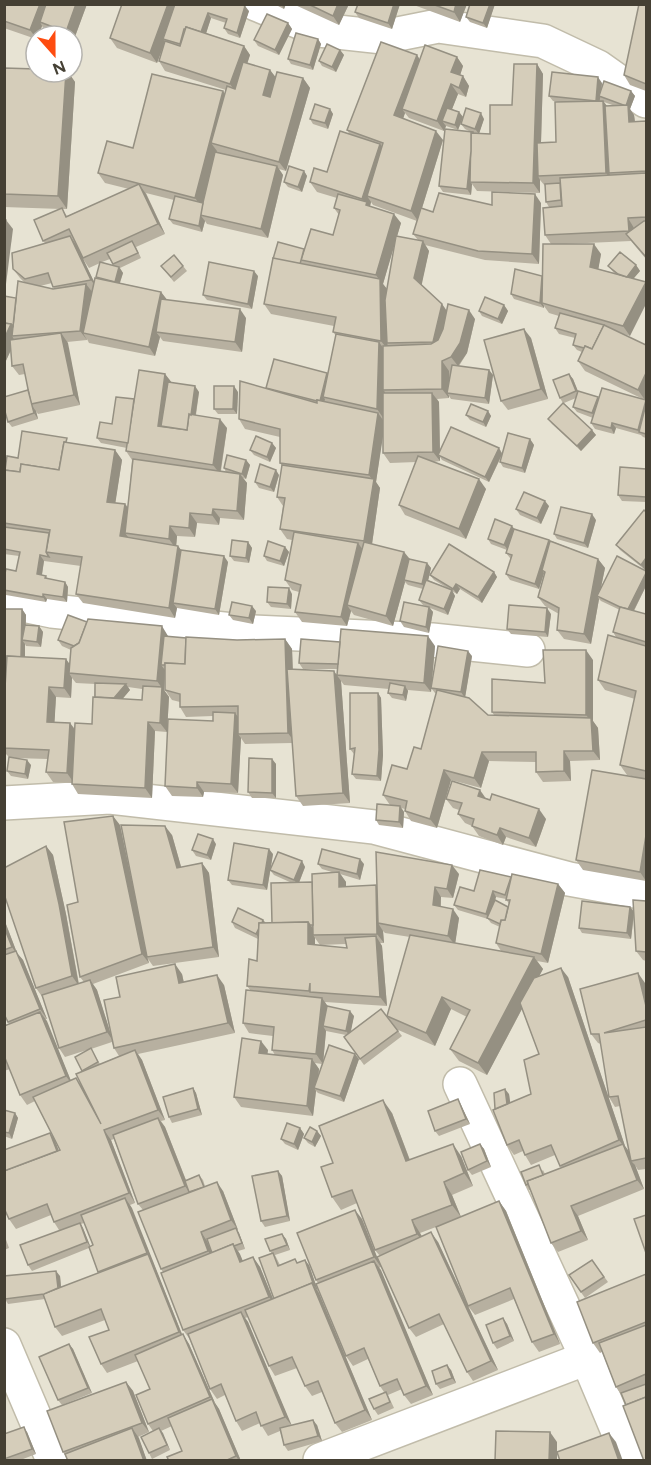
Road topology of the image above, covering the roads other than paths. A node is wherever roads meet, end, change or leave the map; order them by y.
1 (256, 4) edge
2 (646, 101) edge
3 (4, 601) edge
4 (528, 650) dead end
5 (4, 802) edge
6 (646, 893) edge
7 (460, 1084) dead end
8 (4, 1345) edge
9 (587, 1358) junction
10 (53, 1461) edge
11 (320, 1461) edge
12 (630, 1461) edge

1 - 2 street
3 - 4 street
5 - 6 street
7 - 9 street
8 - 10 street
9 - 11 street
9 - 12 street

